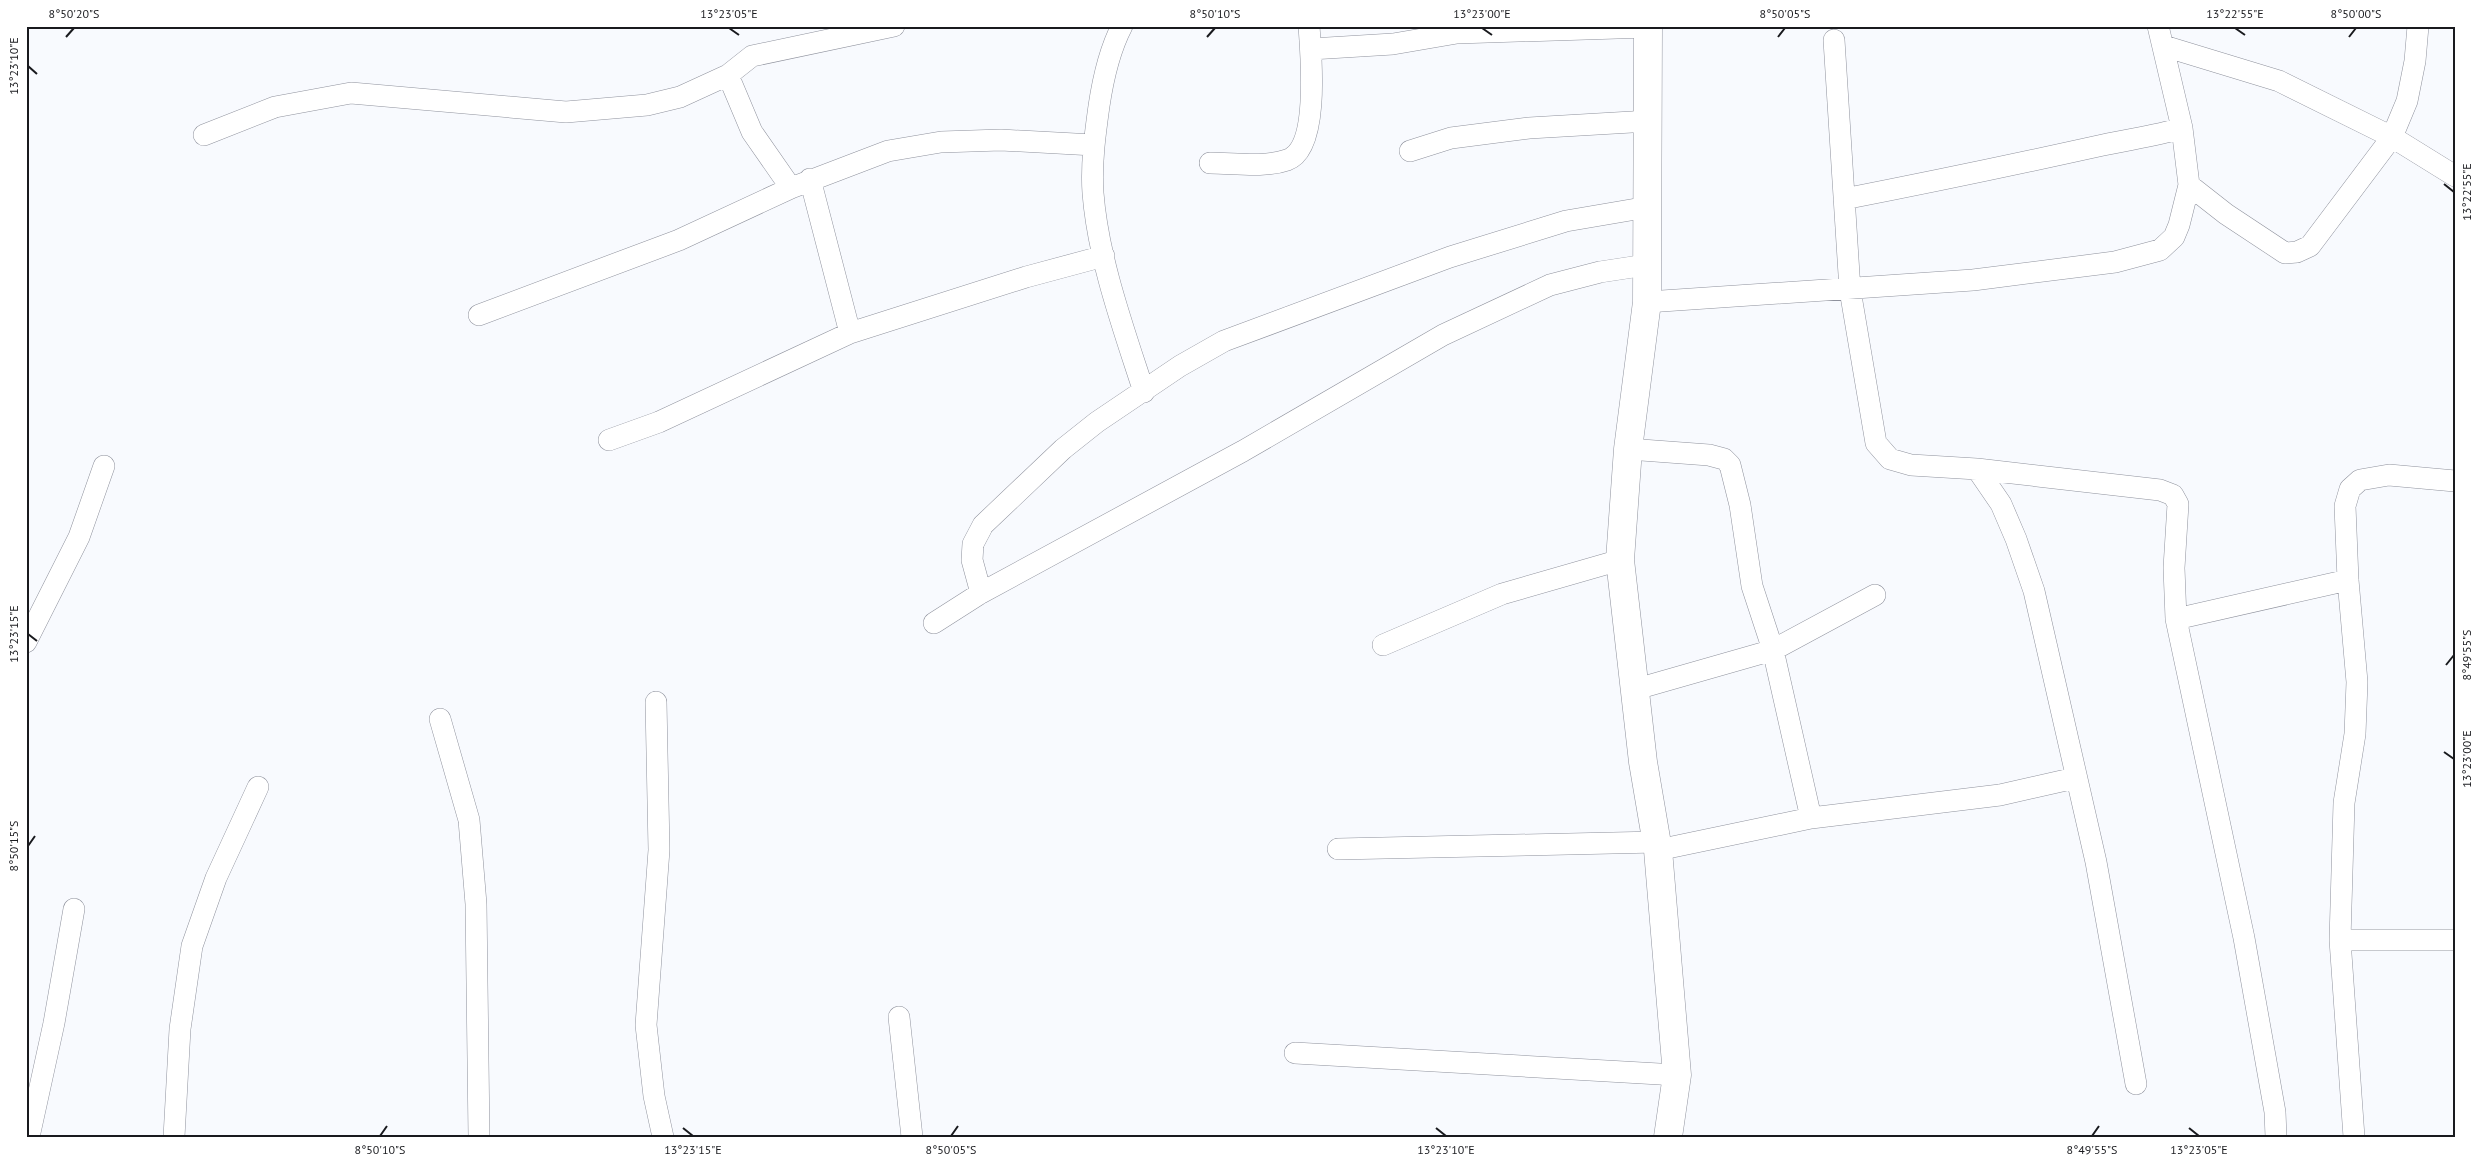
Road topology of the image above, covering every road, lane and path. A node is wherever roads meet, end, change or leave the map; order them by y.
1 (894, 26) edge
2 (1122, 26) edge
3 (1309, 26) edge
4 (2158, 26) edge
5 (2418, 26) edge
6 (1648, 27) edge
7 (1834, 40) dead end
8 (2164, 46) junction
9 (1311, 49) junction
10 (728, 75) junction
11 (1649, 121) junction
12 (2182, 128) junction
13 (204, 135) dead end
14 (2392, 137) junction
15 (1094, 145) junction
16 (1410, 151) dead end
17 (1210, 163) dead end
18 (2455, 176) edge
19 (810, 179) junction
20 (2189, 185) junction
21 (790, 188) junction
22 (1844, 198) junction
23 (1648, 207) junction
24 (1104, 256) junction
25 (1646, 265) junction
26 (1850, 290) junction
27 (1647, 302) junction
28 (478, 315) dead end
29 (850, 333) junction
30 (1144, 392) junction
31 (609, 440) dead end
32 (1628, 449) junction
33 (104, 466) dead end
34 (1977, 469) junction
35 (2455, 481) edge
36 (1620, 560) junction
37 (2348, 580) junction
38 (981, 593) junction
39 (1875, 595) dead end
40 (2176, 619) junction
41 (934, 623) dead end
42 (26, 642) edge
43 (1383, 645) dead end
44 (1773, 650) junction
45 (1633, 690) junction
46 (656, 702) dead end
47 (440, 719) dead end
48 (2075, 778) junction
49 (258, 787) dead end
50 (1811, 818) junction
51 (1658, 846) junction
52 (1338, 849) dead end
53 (74, 909) dead end
54 (2340, 940) junction
55 (2455, 940) edge
56 (899, 1017) dead end
57 (1295, 1053) dead end
58 (1677, 1075) junction
59 (2136, 1084) dead end
60 (29, 1137) edge
61 (174, 1137) edge
62 (479, 1137) edge
63 (663, 1137) edge
64 (912, 1137) edge
65 (1668, 1137) edge
66 (2276, 1137) edge
67 (2354, 1137) edge

1 - 10 street
2 - 15 street
3 - 9 street
4 - 8 street
5 - 14 street
6 - 9 street
6 - 11 street
7 - 22 street
8 - 12 street
8 - 14 street
9 - 17 street
10 - 13 street
10 - 21 street
11 - 16 street
11 - 23 street
12 - 20 street
12 - 22 street
14 - 18 street
14 - 20 street
15 - 19 street
15 - 24 street
19 - 21 street
19 - 29 street
20 - 26 street
21 - 28 street
22 - 26 street
23 - 25 street
23 - 30 street
24 - 29 street
24 - 30 street
25 - 27 street
25 - 38 street
26 - 27 street
26 - 34 street
27 - 32 street
29 - 31 street
30 - 38 street
32 - 36 street
32 - 44 street
33 - 42 street
34 - 40 street
34 - 48 street
35 - 37 street
36 - 43 street
36 - 45 street
37 - 40 street
37 - 54 street
38 - 41 street
39 - 44 street
40 - 66 street
44 - 45 street
44 - 50 street
45 - 51 street
46 - 63 street
47 - 62 street
48 - 50 street
48 - 59 street
49 - 61 street
50 - 51 street
51 - 52 street
51 - 58 street
53 - 60 street
54 - 55 street
54 - 67 street
56 - 64 street
57 - 58 street
58 - 65 street

